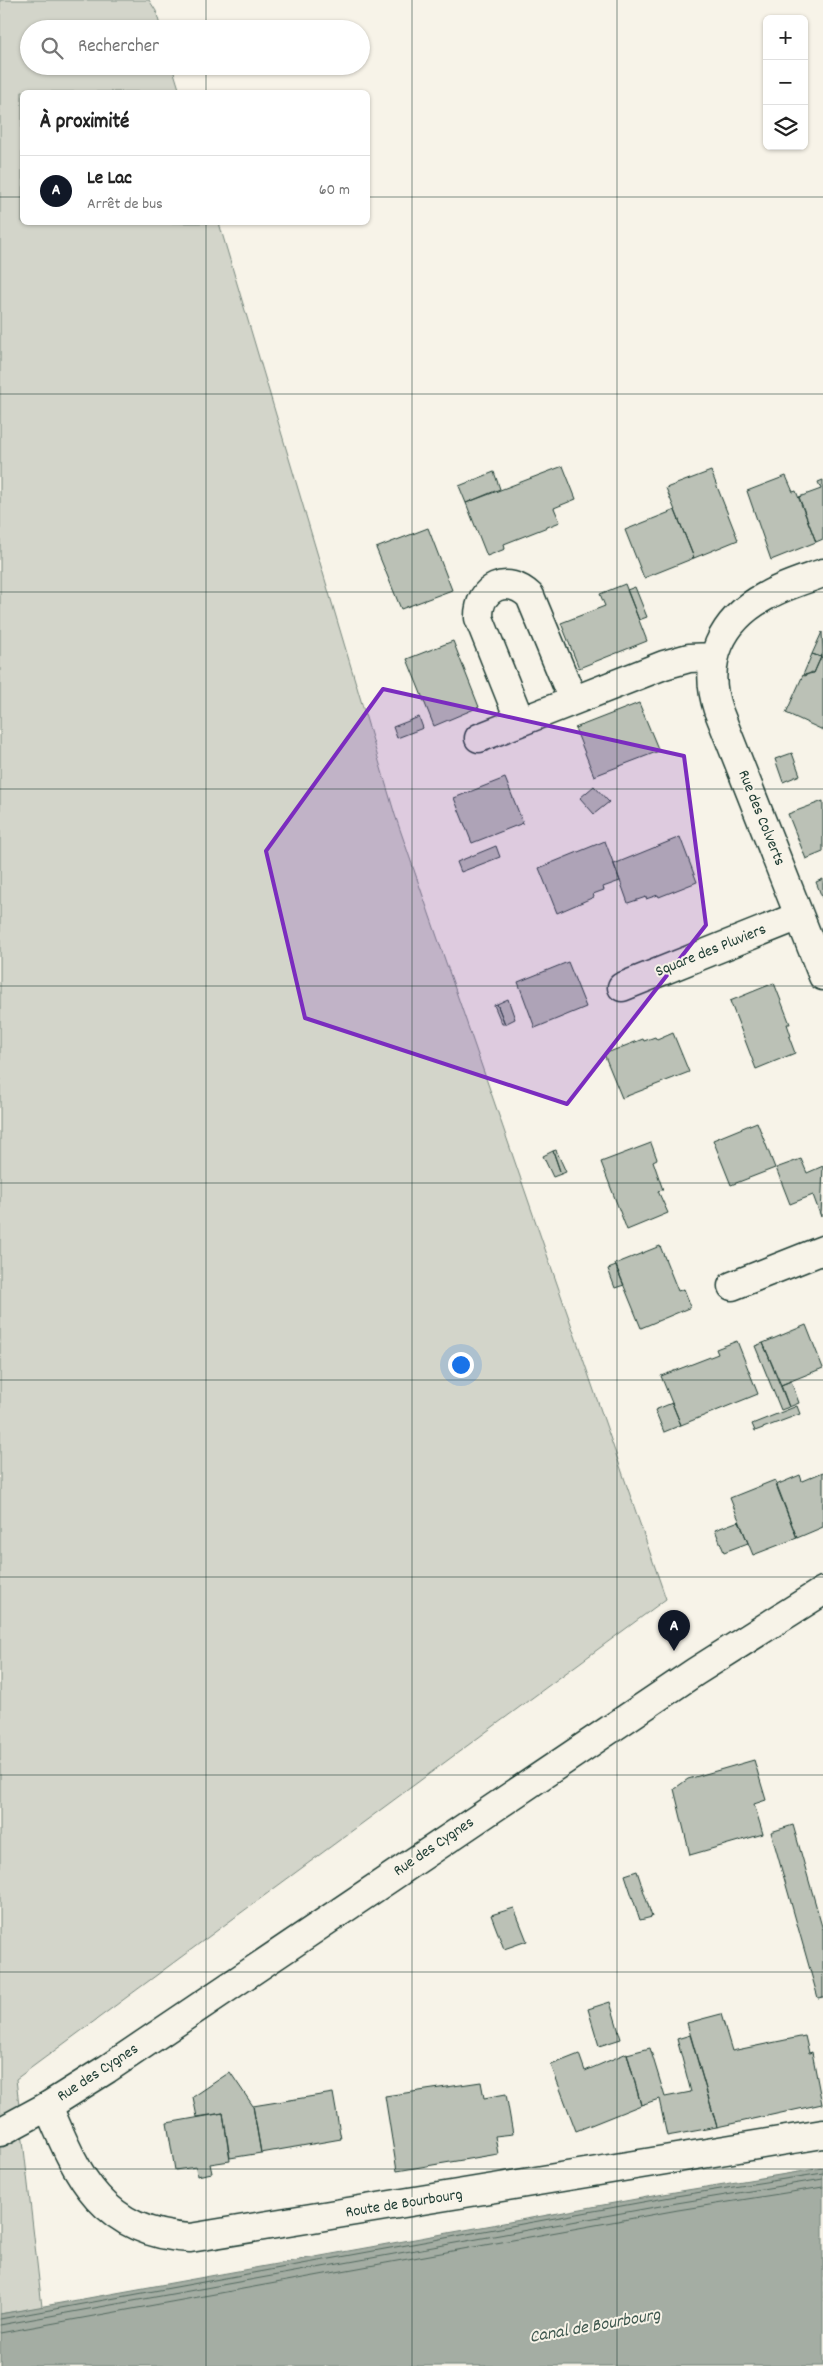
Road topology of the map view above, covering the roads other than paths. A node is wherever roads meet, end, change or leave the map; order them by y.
1 (823, 573) edge
2 (713, 657) junction
3 (573, 700) junction
4 (520, 721) junction
5 (479, 738) dead end
6 (800, 916) junction
7 (823, 976) edge
8 (622, 987) dead end
9 (823, 1250) edge
10 (732, 1286) dead end
11 (823, 1591) edge
12 (48, 2106) junction
13 (0, 2132) edge
14 (823, 2134) edge

1 - 2 street, Rue des Colverts
2 - 3 street
2 - 6 street, Rue des Colverts
3 - 4 street
3 - 4 street
4 - 5 street
6 - 7 street, Rue des Colverts
6 - 8 street, Square des Pluviers
9 - 10 street
11 - 12 street, Rue des Cygnes
12 - 13 street, Rue des Cygnes
12 - 14 street, Route de Bourbourg

